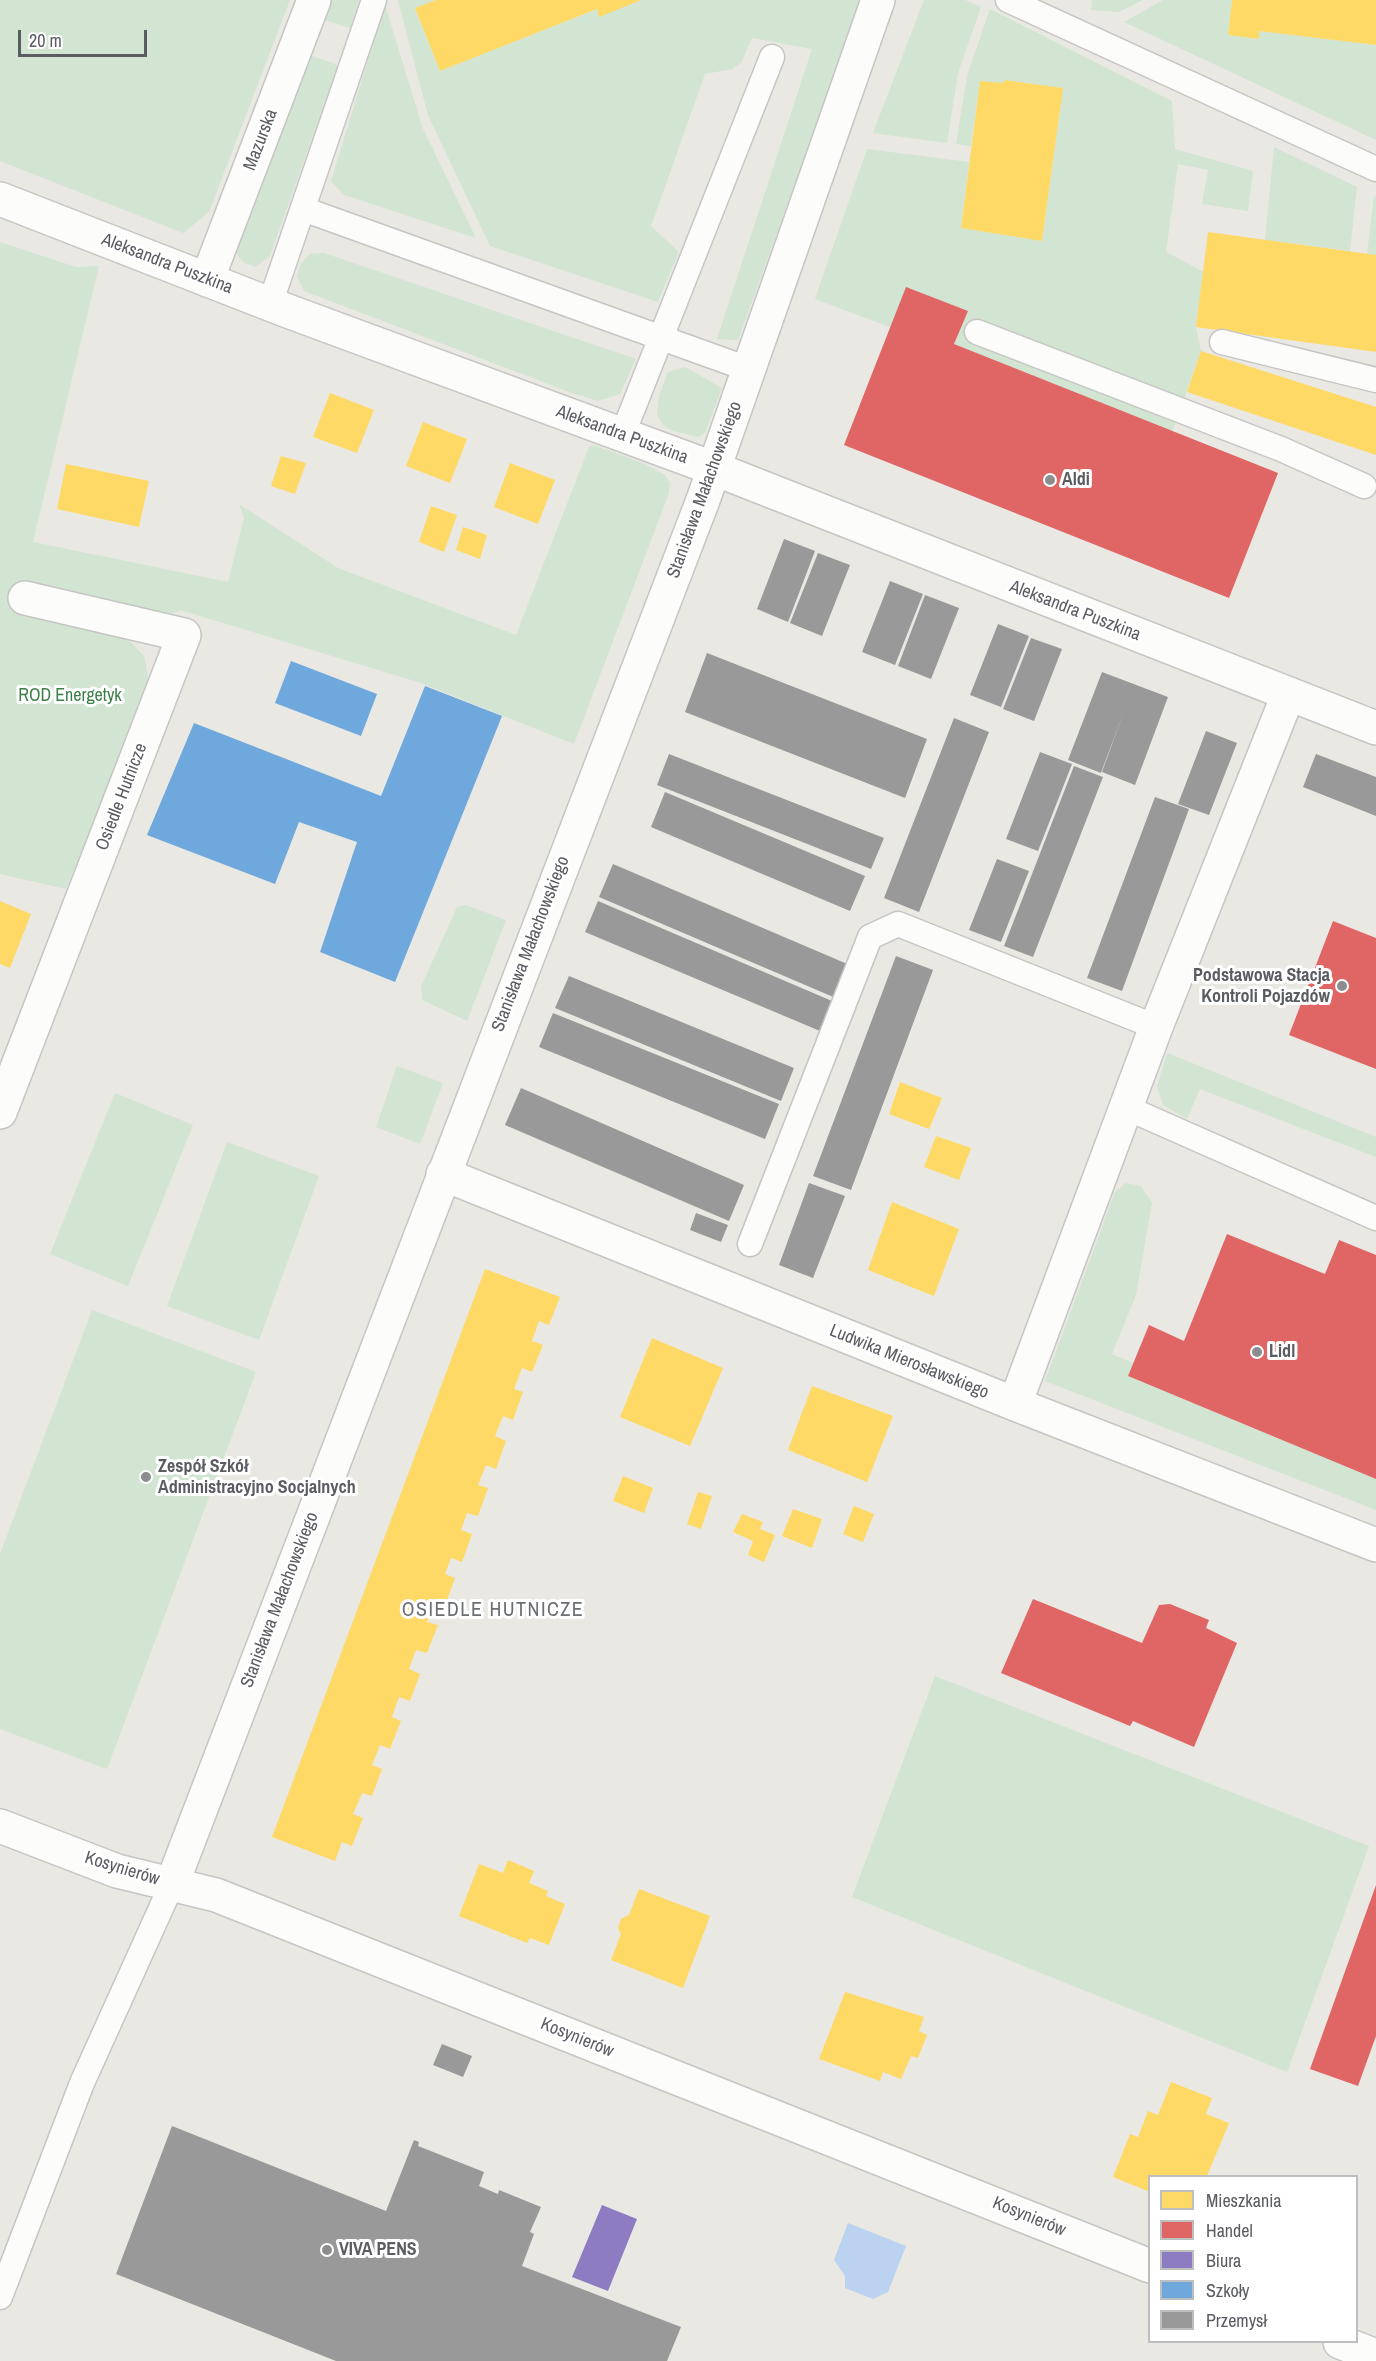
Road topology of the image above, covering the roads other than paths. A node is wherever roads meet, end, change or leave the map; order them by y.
1 (314, 0) edge
2 (374, 0) edge
3 (878, 0) edge
4 (1008, 0) edge
5 (772, 57) dead end
6 (1376, 169) edge
7 (0, 199) edge
8 (303, 209) junction
9 (207, 280) junction
10 (270, 304) junction
11 (977, 332) dead end
12 (663, 339) junction
13 (1222, 342) dead end
14 (748, 369) junction
15 (1376, 380) edge
16 (622, 436) junction
17 (715, 469) junction
18 (1364, 486) dead end
19 (25, 598) dead end
20 (1288, 695) junction
21 (1376, 728) edge
22 (1156, 1027) junction
23 (1127, 1108) junction
24 (0, 1112) edge
25 (443, 1174) junction
26 (1376, 1218) edge
27 (750, 1244) dead end
28 (1015, 1404) junction
29 (1376, 1545) edge
30 (0, 1826) edge
31 (172, 1884) junction
32 (1148, 2266) edge
33 (0, 2296) edge
34 (1343, 2343) edge
35 (1376, 2356) edge

1 - 9 street, Mazurska
2 - 8 lane
3 - 14 street, Stanisława Małachowskiego
4 - 6 lane
5 - 12 lane
7 - 9 street, Aleksandra Puszkina
8 - 10 lane
8 - 12 lane
9 - 10 street, Aleksandra Puszkina
10 - 16 street, Aleksandra Puszkina
11 - 18 lane
12 - 14 lane
12 - 16 lane
13 - 15 lane
14 - 17 street, Stanisława Małachowskiego
16 - 17 street, Aleksandra Puszkina
17 - 20 street, Aleksandra Puszkina
17 - 25 street, Stanisława Małachowskiego
19 - 24 street, Osiedle Hutnicze
20 - 21 street, Aleksandra Puszkina
20 - 22 street
22 - 23 street
22 - 27 lane
23 - 26 lane
23 - 28 street
25 - 28 street, Ludwika Mierosławskiego
25 - 31 street, Stanisława Małachowskiego
28 - 29 street, Ludwika Mierosławskiego
30 - 31 street, Kosynierów
31 - 32 street, Kosynierów
31 - 33 lane
34 - 35 street

